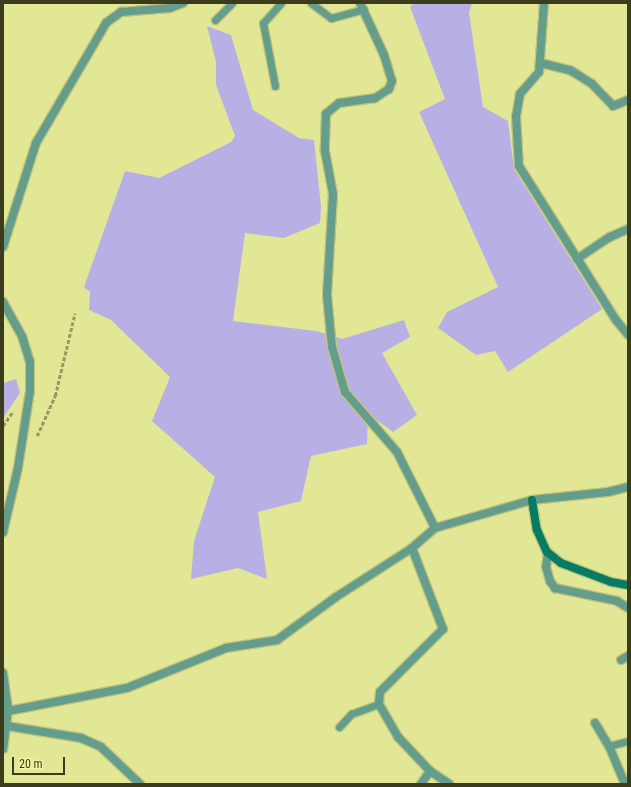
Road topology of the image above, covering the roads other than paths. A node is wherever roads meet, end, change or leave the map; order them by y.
1 (183, 3) edge
2 (232, 3) edge
3 (280, 3) edge
4 (311, 3) edge
5 (544, 3) edge
6 (362, 6) edge
7 (215, 20) dead end
8 (541, 63) junction
9 (275, 86) dead end
10 (628, 100) edge
11 (628, 229) edge
12 (3, 247) edge
13 (577, 259) junction
14 (3, 302) edge
15 (628, 335) edge
16 (628, 487) edge
17 (532, 500) junction
18 (436, 528) junction
19 (3, 532) edge
20 (412, 548) junction
21 (548, 553) junction
22 (628, 585) edge
23 (628, 608) edge
24 (3, 673) edge
25 (379, 704) junction
26 (5, 711) edge
27 (595, 723) dead end
28 (7, 726) junction
29 (339, 727) dead end
30 (628, 741) edge
31 (609, 746) junction
32 (3, 749) edge
33 (430, 771) junction
34 (140, 784) edge
35 (421, 784) edge
36 (449, 784) edge
37 (625, 784) edge

1 - 12 street
2 - 7 lane
3 - 9 lane
4 - 6 lane
5 - 8 street
6 - 18 street
8 - 10 street
8 - 13 street
11 - 13 street
13 - 15 street
14 - 19 street
16 - 17 street
17 - 18 street
17 - 21 street
18 - 20 street
20 - 25 street
20 - 26 street
21 - 22 street
21 - 23 street
24 - 26 street
25 - 29 lane
25 - 33 street
26 - 28 street
27 - 31 street
28 - 32 street
28 - 34 street
30 - 31 lane
31 - 37 street
33 - 35 street
33 - 36 street

